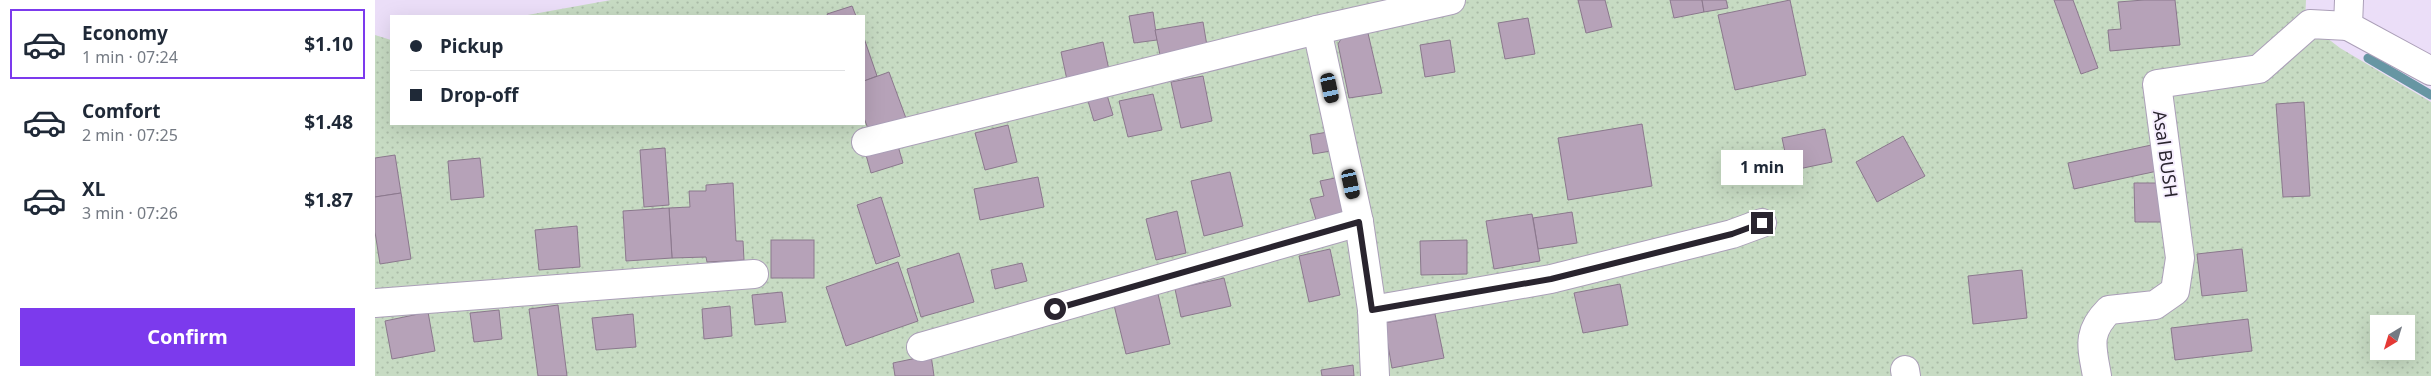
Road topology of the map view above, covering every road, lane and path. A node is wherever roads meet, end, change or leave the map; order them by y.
1 (1451, 0) edge
2 (2348, 13) edge
3 (1317, 30) junction
4 (2431, 71) edge
5 (866, 142) dead end
6 (1359, 222) junction
7 (1762, 223) dead end
8 (754, 274) dead end
9 (375, 303) edge
10 (1372, 310) junction
11 (921, 347) dead end
12 (1375, 376) edge
13 (2097, 376) edge

1 - 3 street
2 - 4 street
2 - 13 street, Asal BUSH
3 - 5 street
3 - 6 street
6 - 10 street
6 - 11 street
7 - 10 street
8 - 9 street
10 - 12 street

